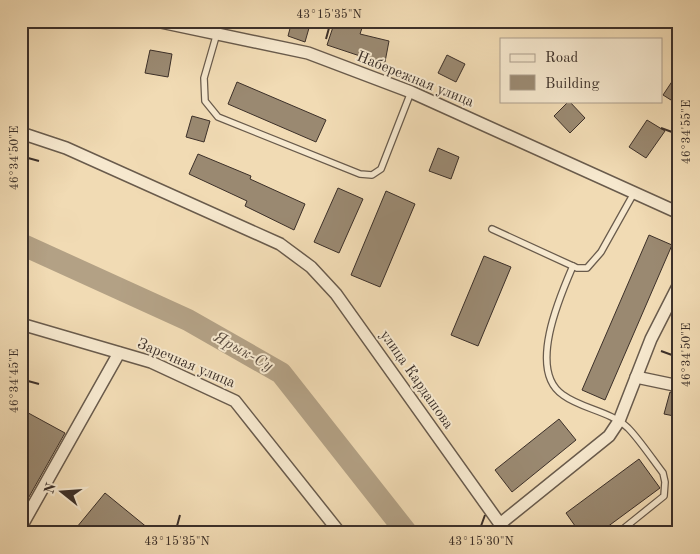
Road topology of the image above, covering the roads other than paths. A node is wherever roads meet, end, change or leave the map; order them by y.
1 (156, 21) edge
2 (216, 33) junction
3 (412, 92) junction
4 (21, 133) edge
5 (634, 192) junction
6 (679, 213) edge
7 (492, 228) dead end
8 (573, 266) junction
9 (679, 284) edge
10 (21, 324) edge
11 (119, 353) junction
12 (636, 378) junction
13 (679, 386) edge
14 (619, 421) junction
15 (21, 527) edge
16 (504, 528) edge
17 (618, 532) edge
18 (340, 533) edge

1 - 2 street, Набережная улица
2 - 3 street, Набережная улица
2 - 3 lane
3 - 5 street, Набережная улица
4 - 16 street, улица Кардашова
5 - 6 street, Набережная улица
5 - 8 lane
7 - 8 lane
8 - 14 lane
9 - 12 street, улица Кардашова
10 - 11 street, Заречная улица
11 - 15 street
11 - 18 street, Заречная улица
12 - 13 street
12 - 14 street, улица Кардашова
14 - 16 street, улица Кардашова
14 - 17 lane

